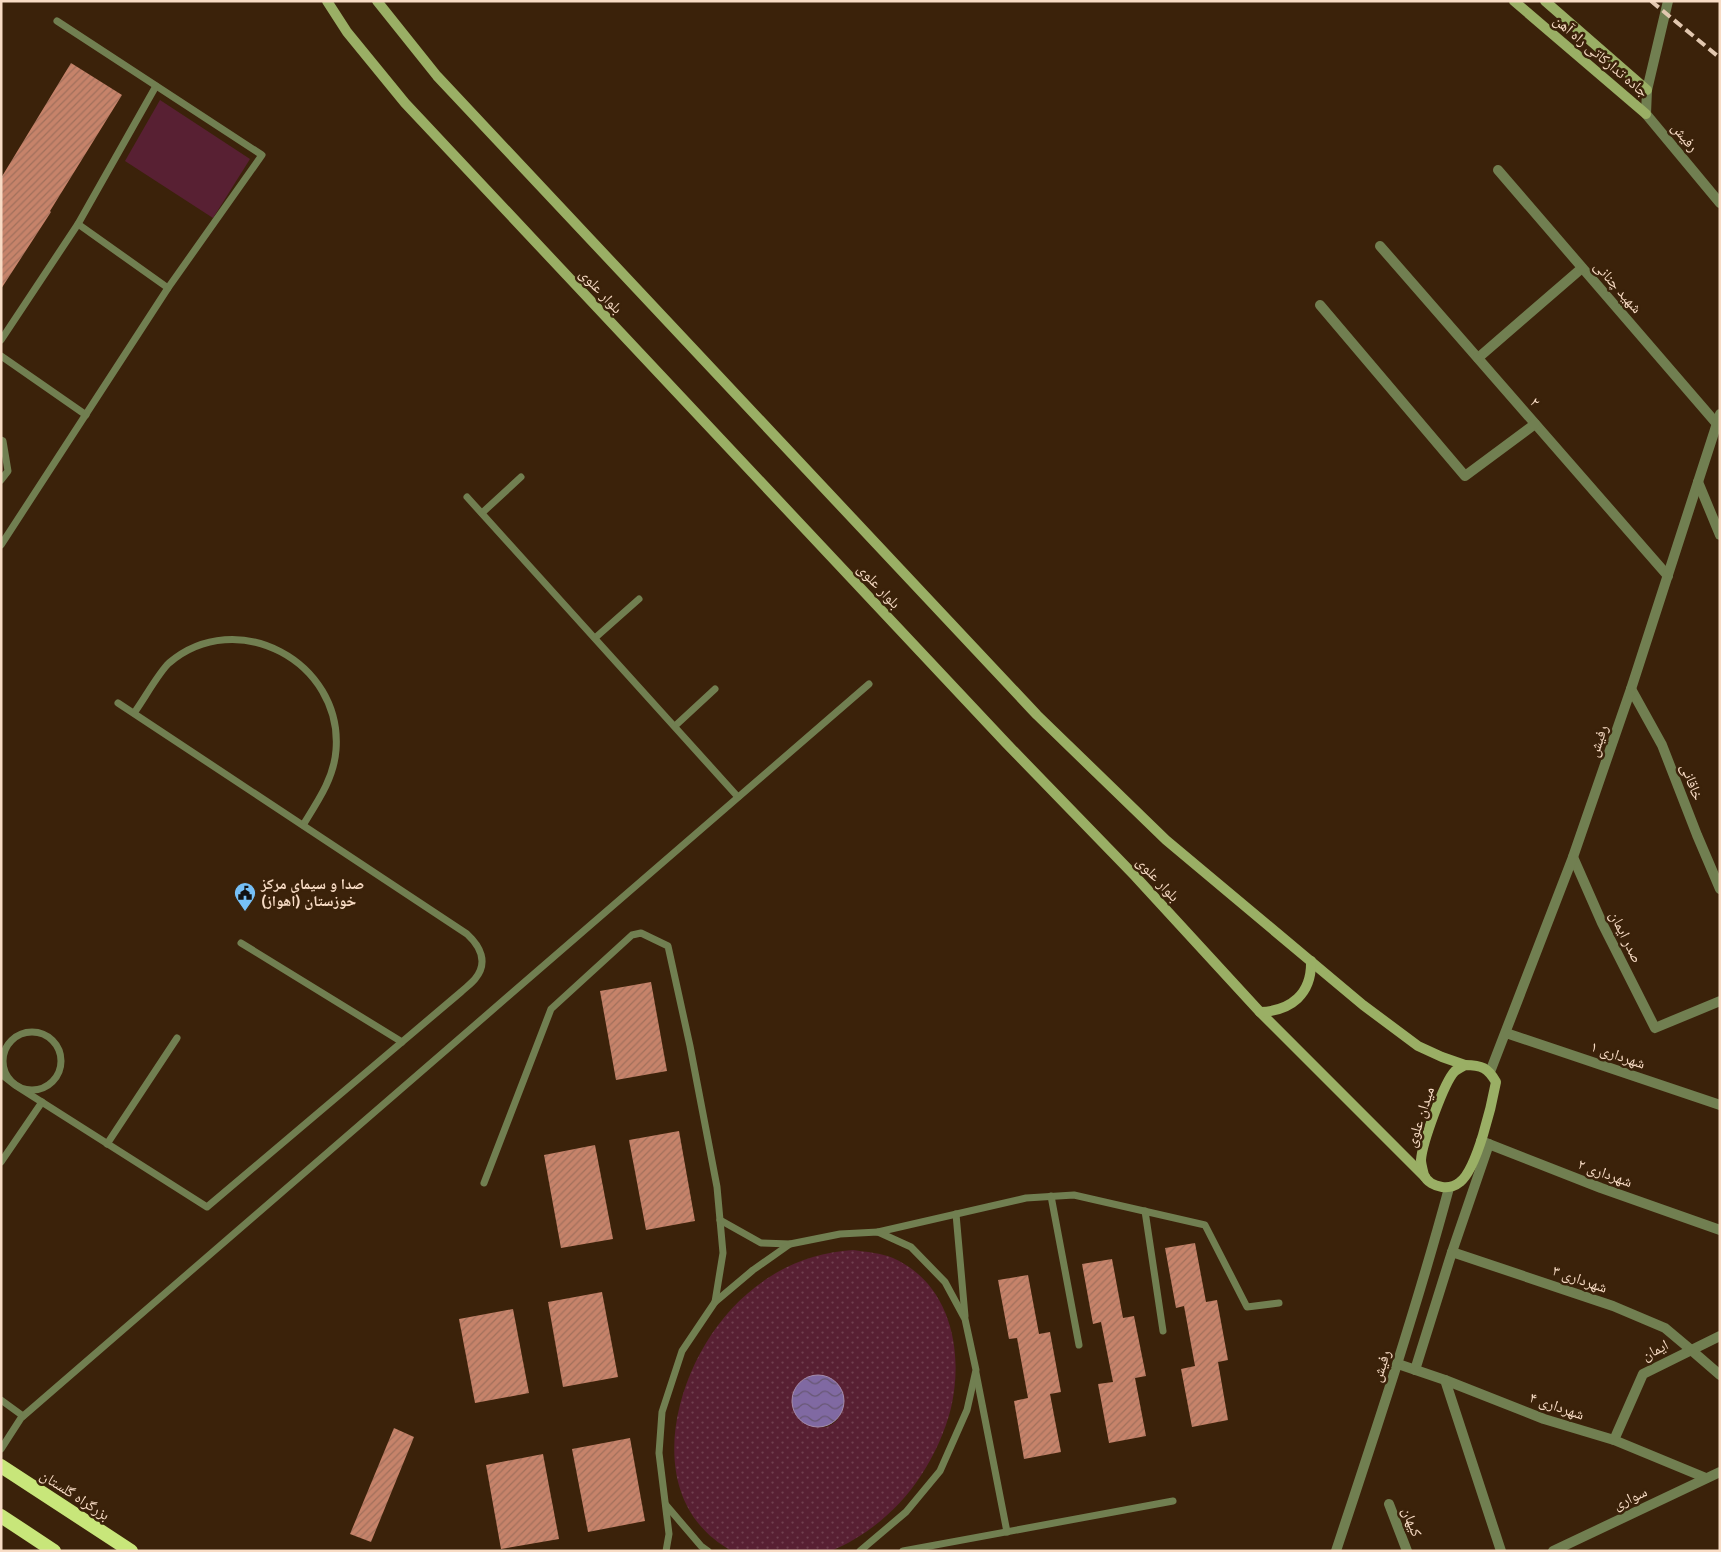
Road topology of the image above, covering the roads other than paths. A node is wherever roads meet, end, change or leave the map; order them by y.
1 (326, 1) edge
2 (377, 1) edge
3 (1514, 1) edge
4 (1545, 1) edge
5 (1668, 1) edge
6 (57, 21) dead end
7 (156, 86) junction
8 (1647, 90) junction
9 (1646, 114) junction
10 (1498, 170) dead end
11 (1720, 203) edge
12 (78, 224) junction
13 (1380, 246) dead end
14 (1582, 268) junction
15 (168, 288) junction
16 (1320, 305) dead end
17 (1, 340) edge
18 (1, 356) edge
19 (1478, 358) junction
20 (86, 415) junction
21 (1718, 419) edge
22 (1535, 424) junction
23 (1, 440) edge
24 (522, 477) dead end
25 (1, 480) edge
26 (1698, 482) junction
27 (467, 497) dead end
28 (482, 513) junction
29 (1720, 535) edge
30 (1, 545) edge
31 (1668, 576) junction
32 (639, 599) dead end
33 (595, 638) junction
34 (868, 684) dead end
35 (715, 689) dead end
36 (1631, 689) junction
37 (118, 703) dead end
38 (134, 713) junction
39 (674, 726) junction
40 (738, 797) junction
41 (303, 825) junction
42 (1574, 857) junction
43 (1720, 889) edge
44 (241, 944) dead end
45 (1311, 961) junction
46 (1720, 1001) edge
47 (1260, 1012) junction
48 (1506, 1033) junction
49 (177, 1038) dead end
50 (402, 1042) junction
51 (1465, 1065) junction
52 (1490, 1072) junction
53 (1, 1074) edge
54 (15, 1085) junction
55 (42, 1102) junction
56 (1720, 1105) edge
57 (1485, 1143) junction
58 (108, 1144) junction
59 (1, 1162) edge
60 (1425, 1177) junction
61 (484, 1183) dead end
62 (1449, 1188) junction
63 (1051, 1196) junction
64 (1145, 1211) junction
65 (956, 1214) junction
66 (720, 1220) junction
67 (1720, 1230) edge
68 (878, 1232) junction
69 (790, 1244) junction
70 (1452, 1252) junction
71 (715, 1302) junction
72 (1279, 1303) dead end
73 (965, 1320) junction
74 (1163, 1331) dead end
75 (1720, 1336) edge
76 (1079, 1345) dead end
77 (1690, 1349) junction
78 (1398, 1364) junction
79 (976, 1370) junction
80 (1415, 1370) junction
81 (1720, 1375) edge
82 (1445, 1380) junction
83 (1, 1400) edge
84 (23, 1416) junction
85 (1614, 1440) junction
86 (1, 1449) edge
87 (1, 1466) edge
88 (1720, 1472) edge
89 (1706, 1478) junction
90 (1173, 1501) dead end
91 (666, 1504) junction
92 (1389, 1504) dead end
93 (1, 1516) edge
94 (1007, 1532) junction
95 (1560, 1549) edge
96 (54, 1551) edge
97 (131, 1551) edge
98 (666, 1551) edge
99 (708, 1551) edge
100 (860, 1551) edge
101 (903, 1551) edge
102 (1336, 1551) edge
103 (1407, 1551) edge
104 (1501, 1551) edge

1 - 47 main road, بلوار علوی
2 - 45 main road, بلوار علوی
3 - 9 main road, جاده تدارکاتی راه آهن
4 - 8 main road, جاده تدارکاتی راه آهن
5 - 8 street
6 - 7 lane
7 - 12 lane
7 - 15 lane
8 - 9 street
9 - 11 street, رفیش
10 - 14 street, شهید چنانی
12 - 15 lane
12 - 17 lane
13 - 19 street, ۲
14 - 19 street
14 - 21 street, شهید چنانی
15 - 20 lane
16 - 22 street
18 - 20 lane
19 - 22 street, ۲
20 - 30 lane
21 - 26 street, رفیش
22 - 31 street, ۲
23 - 25 lane
24 - 28 lane
26 - 29 street
26 - 31 street, رفیش
27 - 28 lane
28 - 33 lane
31 - 36 street, رفیش
32 - 33 lane
33 - 39 lane
34 - 40 lane
35 - 39 lane
36 - 42 street, رفیش
36 - 43 street, خاقانی
37 - 38 lane
38 - 41 lane
38 - 41 lane
39 - 40 lane
40 - 84 lane
41 - 50 lane
42 - 46 street, صدر ایمان
42 - 48 street, رفیش
44 - 50 lane
45 - 47 main road
45 - 51 main road, بلوار علوی
47 - 60 main road, بلوار علوی
48 - 52 street, رفیش
48 - 56 street, شهرداری ۱
49 - 58 lane
50 - 58 lane
51 - 52 main road
51 - 60 main road, میدان علوی
52 - 57 main road
53 - 54 lane
54 - 54 lane
54 - 55 lane
55 - 58 lane
55 - 59 lane
57 - 62 main road
57 - 67 street, شهرداری ۲
57 - 70 street
60 - 62 main road
61 - 66 lane
62 - 78 street, رفیش
63 - 64 lane
63 - 65 lane
63 - 76 lane
64 - 72 lane
64 - 74 lane
65 - 68 lane
65 - 73 lane
66 - 69 lane
66 - 71 lane
68 - 69 lane
68 - 73 lane
69 - 71 lane
70 - 77 street, شهرداری ۳
70 - 80 street
71 - 91 lane
73 - 79 lane
75 - 77 street, ایمان
77 - 81 street, شهرداری ۳
77 - 85 street, ایمان
78 - 80 street, شهرداری ۴
78 - 102 street, رفیش
79 - 94 lane
79 - 100 lane
80 - 82 street, شهرداری ۴
82 - 85 street, شهرداری ۴
82 - 104 street
83 - 84 lane
84 - 86 lane
85 - 89 street, شهرداری ۴
87 - 97 highway, بزرگراه گلستان
88 - 89 street, سواری
89 - 95 street, سواری
90 - 94 lane
91 - 98 lane
91 - 99 lane
92 - 103 street, کیهان
93 - 96 highway
94 - 101 lane

